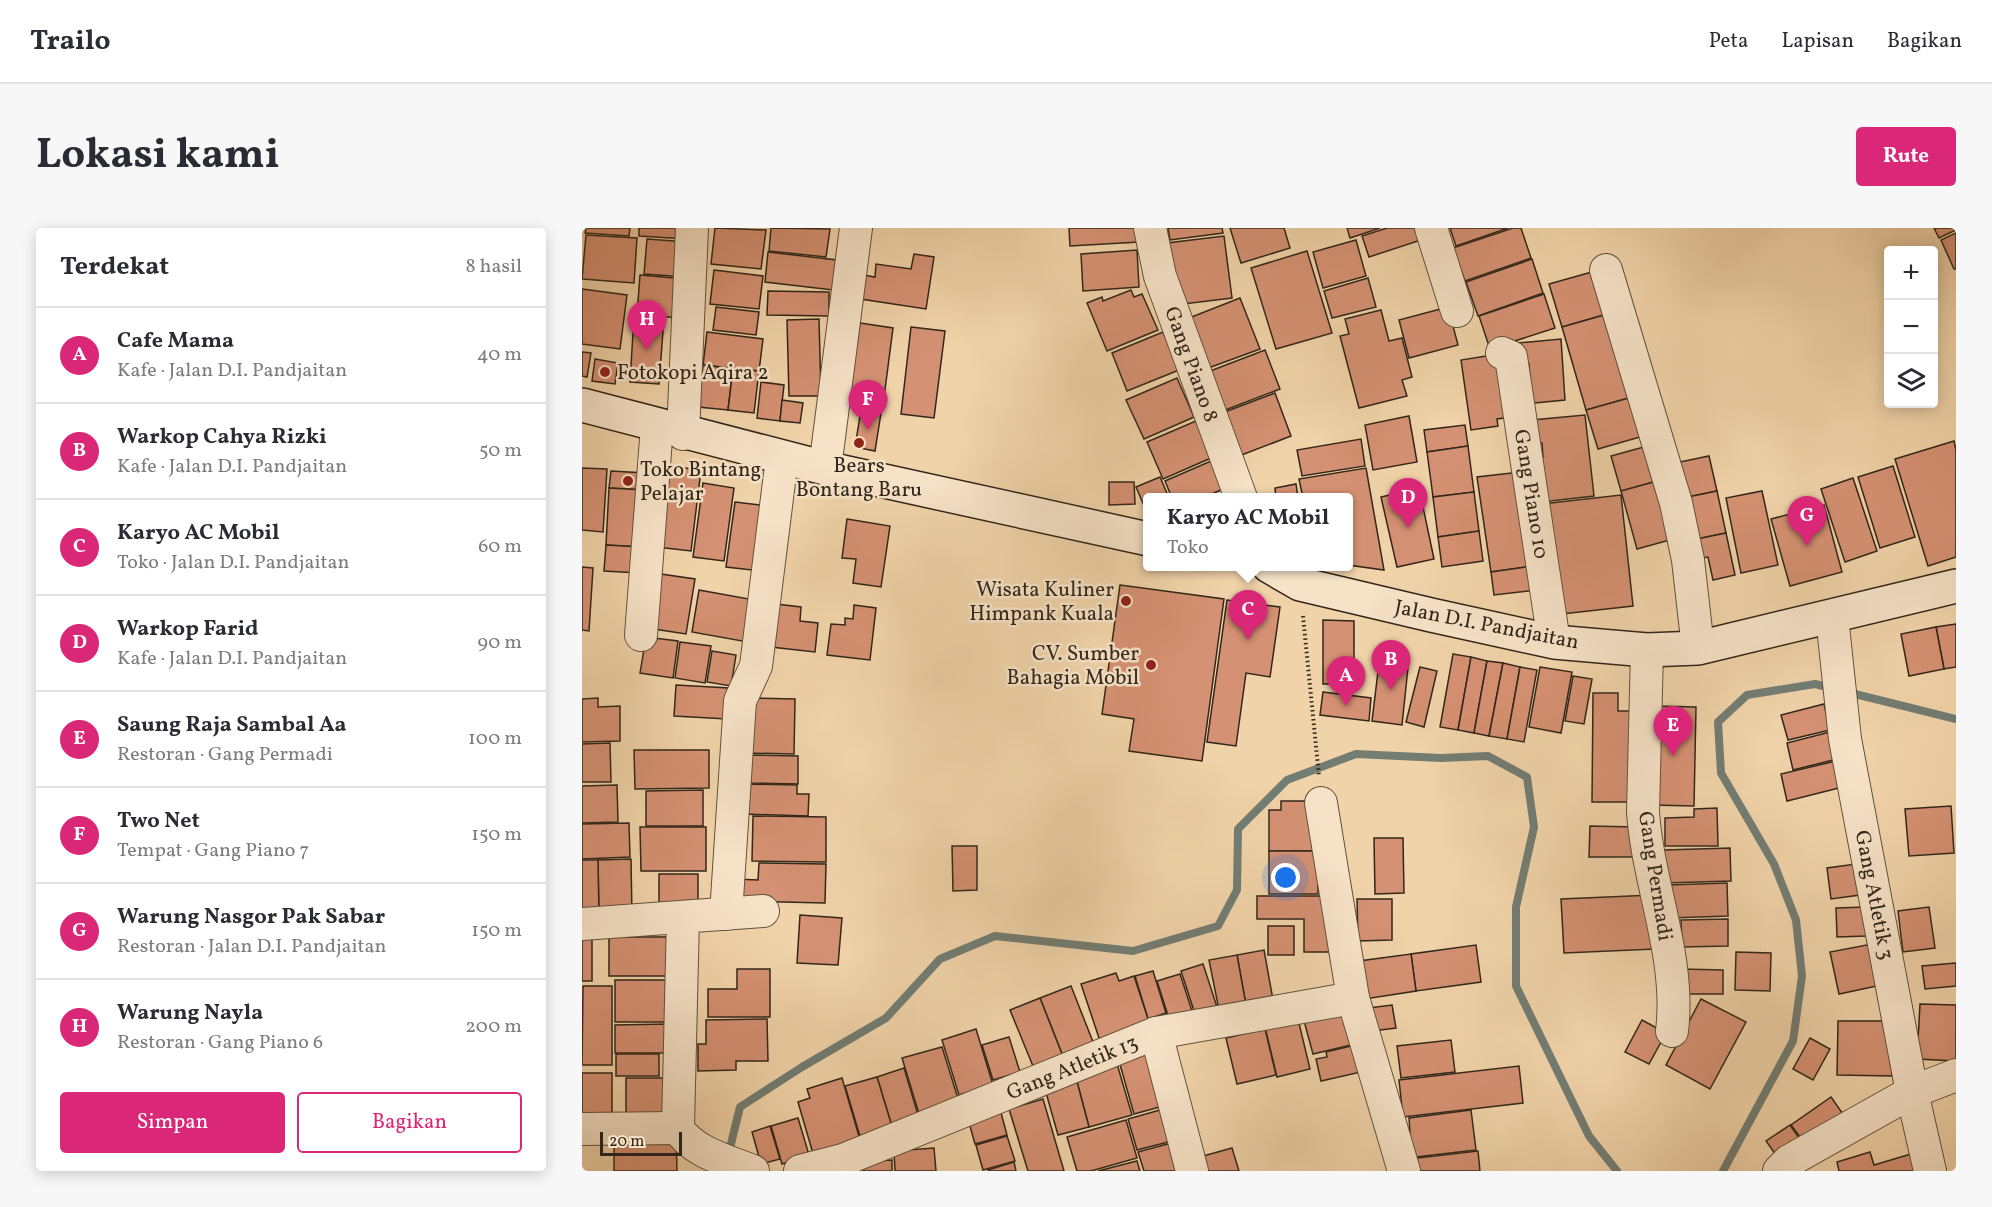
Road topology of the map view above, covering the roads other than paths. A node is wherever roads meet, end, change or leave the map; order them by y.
1 (693, 228) edge
2 (856, 228) edge
3 (1150, 228) edge
4 (1431, 228) edge
5 (1606, 270) dead end
6 (1457, 311) dead end
7 (1502, 353) dead end
8 (582, 405) edge
9 (670, 430) junction
10 (782, 458) junction
11 (825, 468) junction
12 (1239, 493) edge
13 (1143, 538) edge
14 (1276, 571) edge
15 (1956, 586) edge
16 (1833, 626) junction
17 (641, 635) dead end
18 (1554, 642) junction
19 (1698, 648) junction
20 (1647, 650) junction
21 (1321, 803) road end
22 (763, 911) dead end
23 (726, 914) junction
24 (683, 917) junction
25 (582, 924) edge
26 (1353, 998) junction
27 (1672, 1031) dead end
28 (1156, 1033) junction
29 (1956, 1075) edge
30 (1912, 1092) junction
31 (582, 1129) edge
32 (686, 1137) junction
33 (815, 1170) edge
34 (753, 1171) edge
35 (1192, 1171) edge
36 (1404, 1171) edge
37 (1779, 1171) edge
38 (1930, 1171) edge

1 - 9 street
2 - 11 street
3 - 12 street, Gang Piano 8
4 - 6 street
5 - 19 street
7 - 18 street, Gang Piano 10
8 - 9 main road
9 - 10 main road
9 - 17 street
10 - 11 main road
10 - 23 street
11 - 13 main road
14 - 18 main road, Jalan D.I. Pandjaitan
15 - 16 main road, Jalan D.I. Pandjaitan
16 - 19 main road, Jalan D.I. Pandjaitan
16 - 30 street, Gang Atletik 3
18 - 20 main road, Jalan D.I. Pandjaitan
19 - 20 main road, Jalan D.I. Pandjaitan
20 - 27 street, Gang Permadi
21 - 26 street
22 - 23 street
23 - 24 street
24 - 25 street
24 - 32 street
26 - 28 street, Gang Atletik 13
26 - 36 street
28 - 33 street, Gang Atletik 13
28 - 35 street
29 - 30 street
30 - 37 street
30 - 38 street, Gang Atletik 3
31 - 32 street
32 - 34 street

